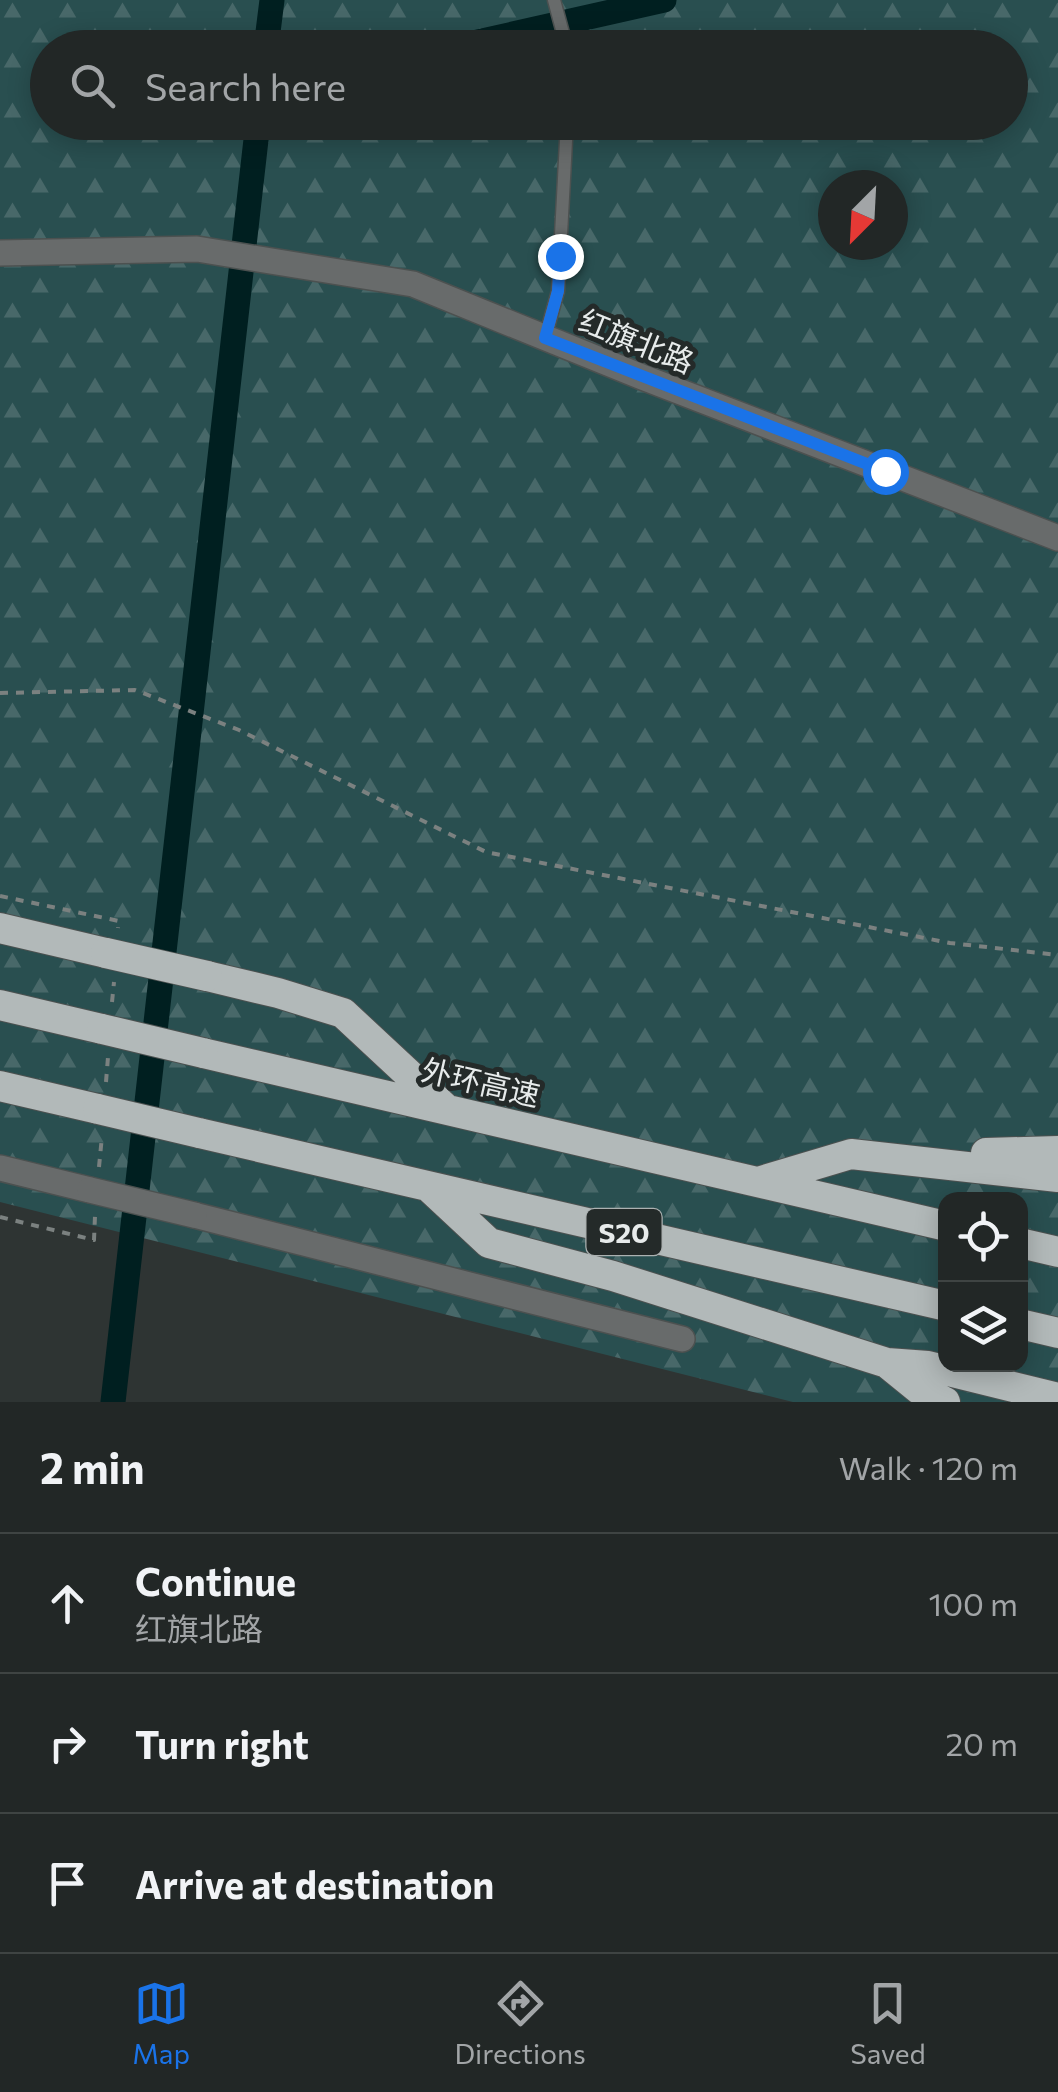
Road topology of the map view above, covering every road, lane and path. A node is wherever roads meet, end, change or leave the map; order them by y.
1 (554, 0) edge
2 (562, 30) edge
3 (566, 140) edge
4 (0, 253) edge
5 (545, 338) junction
6 (1058, 538) edge
7 (0, 693) edge
8 (0, 896) edge
9 (0, 928) edge
10 (1058, 955) edge
11 (112, 956) junction
12 (0, 1006) edge
13 (107, 1032) junction
14 (0, 1086) edge
15 (102, 1109) junction
16 (446, 1109) junction
17 (1058, 1151) edge
18 (934, 1162) junction
19 (0, 1168) edge
20 (1058, 1177) edge
21 (758, 1182) junction
22 (428, 1186) junction
23 (95, 1192) junction
24 (0, 1216) edge
25 (938, 1224) edge
26 (1028, 1245) edge
27 (1058, 1252) edge
28 (938, 1304) edge
29 (1028, 1326) edge
30 (1058, 1334) edge
31 (682, 1339) dead end
32 (886, 1363) junction
33 (1058, 1398) edge
34 (944, 1402) edge

1 - 2 lane
3 - 5 lane
4 - 5 street, 红旗北路
5 - 6 street, 红旗北路
7 - 10 path
8 - 11 path
9 - 11 highway
11 - 13 path
11 - 16 highway, bridge
12 - 13 highway, 外环高速
13 - 15 path
13 - 16 highway, 外环高速, bridge
14 - 15 highway, S20
15 - 22 highway, S20, bridge
15 - 23 path
16 - 21 highway, 外环高速
17 - 18 highway
18 - 20 highway
18 - 21 highway
19 - 23 street
21 - 25 highway, 外环高速
22 - 28 highway, S20
22 - 32 highway
23 - 24 path
23 - 31 street, bridge
26 - 27 highway
29 - 30 highway
32 - 33 highway
32 - 34 highway

